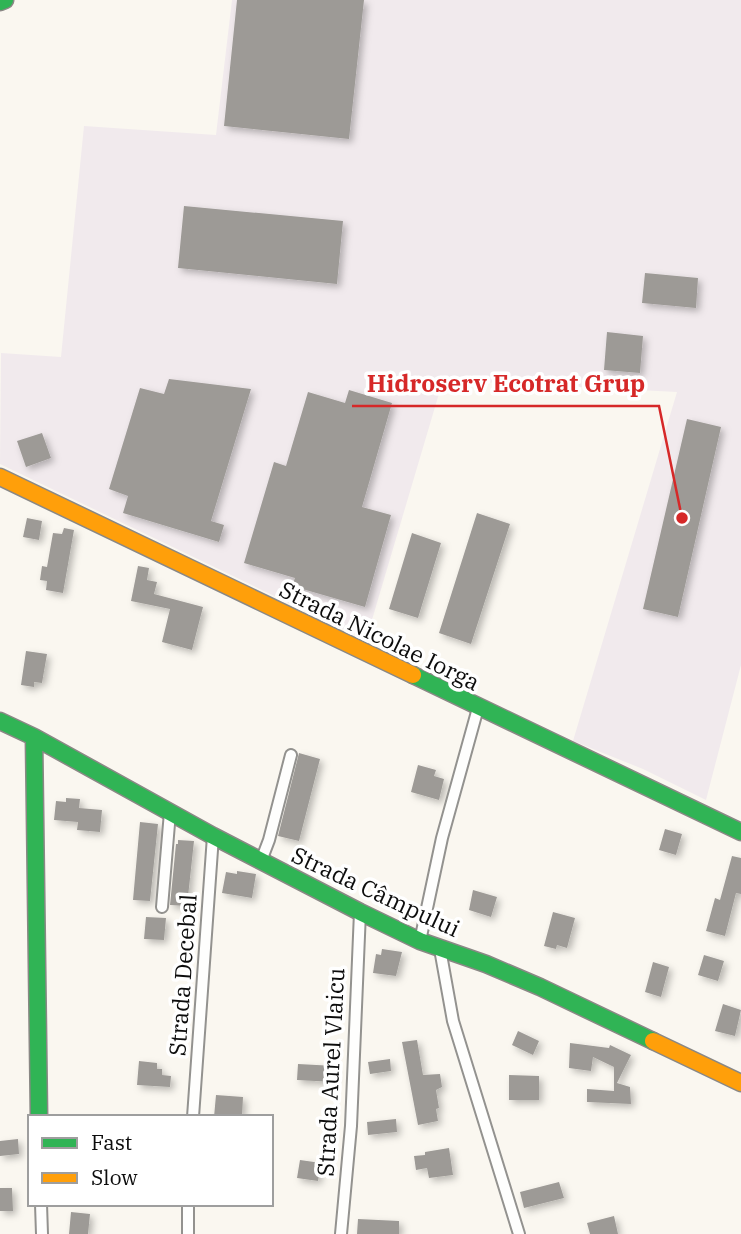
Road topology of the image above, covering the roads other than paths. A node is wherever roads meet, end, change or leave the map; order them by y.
1 (5, 0) edge
2 (0, 2) edge
3 (0, 477) edge
4 (478, 708) junction
5 (0, 721) edge
6 (34, 737) junction
7 (290, 755) dead end
8 (170, 812) junction
9 (741, 832) edge
10 (214, 836) junction
11 (261, 861) junction
12 (162, 906) dead end
13 (360, 912) junction
14 (420, 941) junction
15 (440, 948) junction
16 (741, 1083) edge
17 (39, 1115) edge
18 (193, 1115) edge
19 (41, 1206) edge
20 (188, 1206) edge
21 (42, 1234) edge
22 (188, 1234) edge
23 (341, 1234) edge
24 (519, 1234) edge

1 - 2 street
3 - 4 street, Strada Nicolae Iorga
4 - 9 street, Strada Nicolae Iorga
4 - 14 street
5 - 6 street, Strada Câmpului
6 - 8 street, Strada Câmpului
6 - 17 street
7 - 11 street
8 - 10 street, Strada Câmpului
8 - 12 street
10 - 11 street, Strada Câmpului
10 - 18 street, Strada Decebal
11 - 13 street, Strada Câmpului
13 - 14 street, Strada Câmpului
13 - 23 street, Strada Aurel Vlaicu
14 - 15 street, Strada Câmpului
15 - 16 street, Strada Câmpului
15 - 24 street
19 - 21 street
20 - 22 street

